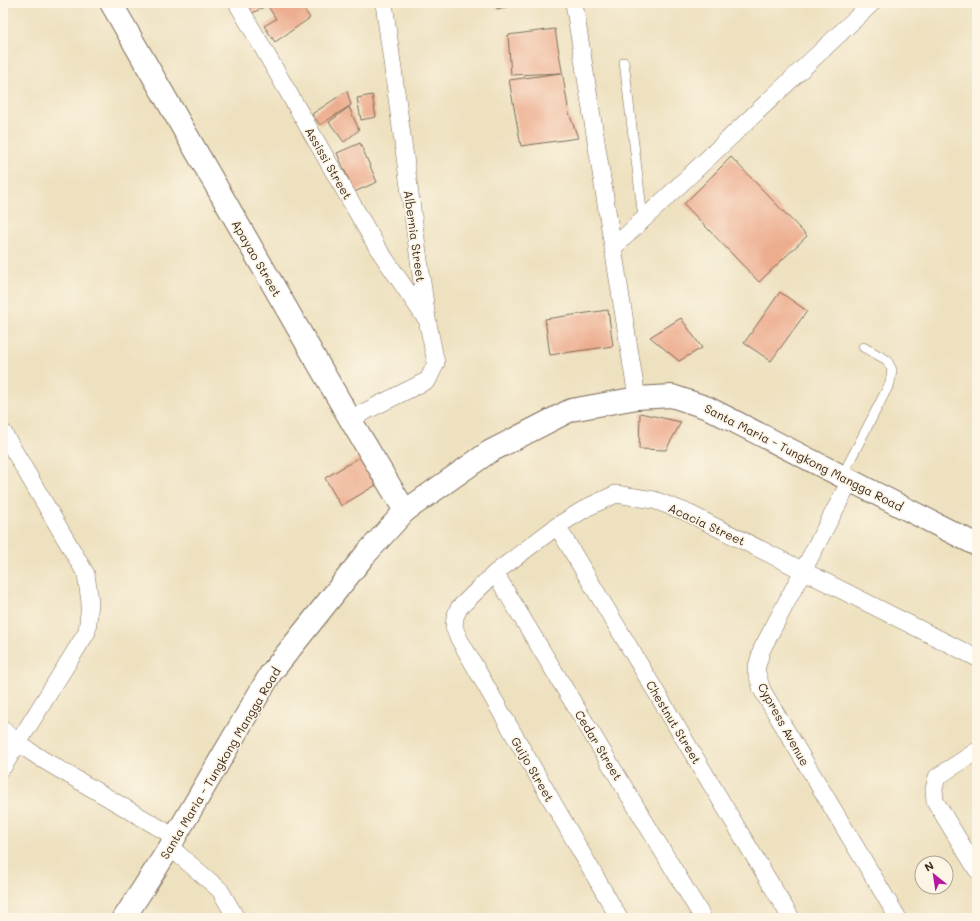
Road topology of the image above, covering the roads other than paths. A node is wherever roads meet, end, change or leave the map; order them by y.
1 (111, 3) edge
2 (237, 3) edge
3 (384, 3) edge
4 (574, 3) edge
5 (872, 3) edge
6 (624, 62) dead end
7 (643, 218) junction
8 (613, 248) junction
9 (427, 319) junction
10 (863, 348) dead end
11 (637, 398) junction
12 (350, 419) junction
13 (3, 432) edge
14 (846, 479) junction
15 (405, 511) junction
16 (556, 526) junction
17 (977, 545) edge
18 (803, 570) junction
19 (495, 573) junction
20 (455, 617) joint
21 (977, 658) edge
22 (3, 730) edge
23 (19, 744) junction
24 (977, 751) edge
25 (3, 767) edge
26 (173, 842) junction
27 (977, 870) edge
28 (124, 918) edge
29 (236, 918) edge
30 (619, 918) edge
31 (703, 918) edge
32 (791, 918) edge
33 (898, 918) edge

1 - 12 main road, Apayao Street
2 - 9 street, Assissi Street
3 - 9 street, Albernia Street
4 - 8 street
5 - 7 street
6 - 7 lane
7 - 8 street
8 - 11 street
9 - 12 street, Albernia Street
10 - 14 lane
11 - 14 main road, Santa Maria - Tungkong Mangga Road
11 - 15 main road, Santa Maria - Tungkong Mangga Road
12 - 15 main road, Apayao Street
13 - 23 street
14 - 17 main road, Santa Maria - Tungkong Mangga Road
14 - 18 street, Cypress Avenue
15 - 26 main road, Santa Maria - Tungkong Mangga Road
16 - 18 street, Acacia Street
16 - 19 street, Acacia Street
16 - 32 street, Chestnut Street
18 - 21 street, Acacia Street
18 - 33 street, Cypress Avenue
19 - 20 street, Acacia Street
19 - 31 street, Cedar Street
20 - 30 street, Guijo Street
22 - 23 street
23 - 25 street
23 - 26 street
24 - 27 street
26 - 28 main road, Santa Maria - Tungkong Mangga Road
26 - 29 street

